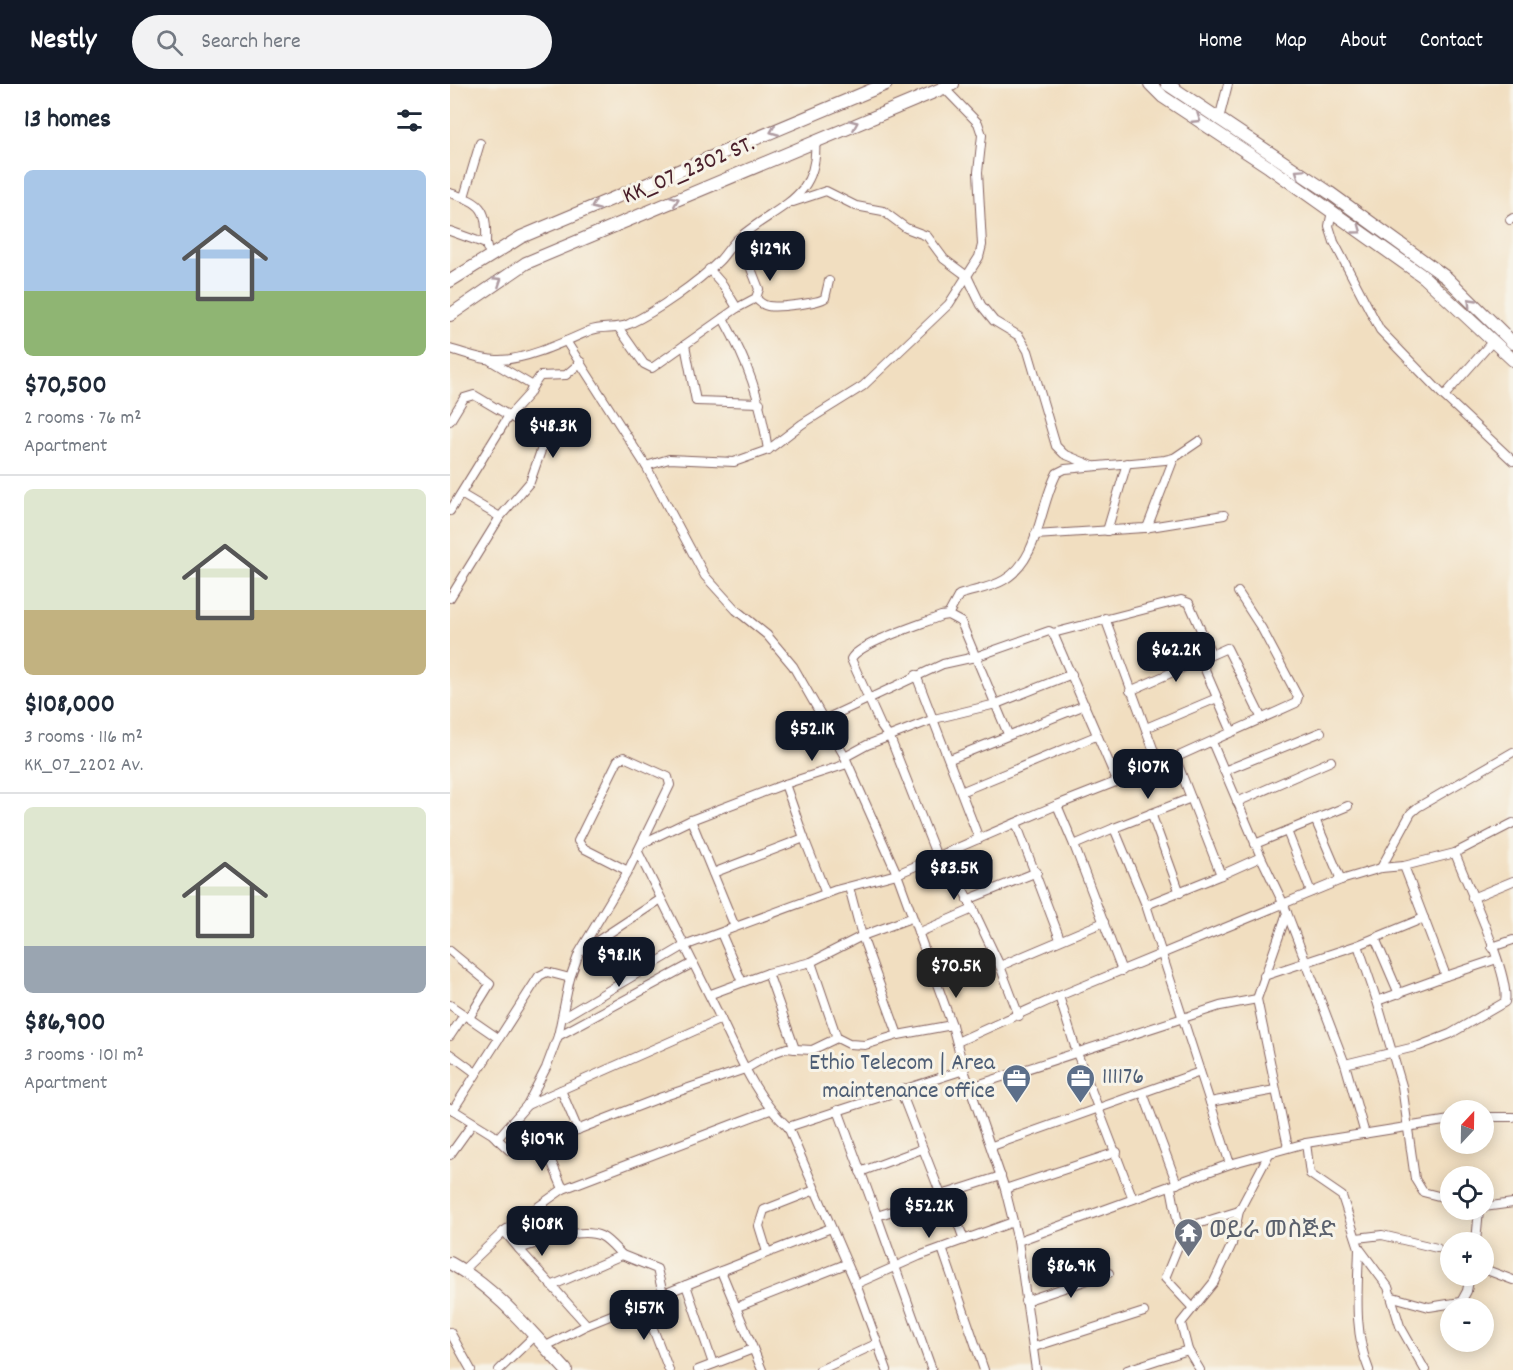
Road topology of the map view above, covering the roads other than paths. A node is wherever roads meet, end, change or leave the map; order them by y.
1 (886, 84) edge
2 (1150, 84) edge
3 (1167, 84) edge
4 (1228, 84) edge
5 (948, 86) edge
6 (1218, 119) junction
7 (1229, 133) junction
8 (815, 140) junction
9 (480, 143) dead end
10 (450, 192) edge
11 (464, 197) junction
12 (793, 202) junction
13 (1332, 211) junction
14 (450, 231) edge
15 (739, 238) junction
16 (488, 250) junction
17 (709, 269) junction
18 (968, 276) junction
19 (450, 281) edge
20 (829, 281) dead end
21 (756, 298) junction
22 (737, 308) junction
23 (450, 315) edge
24 (723, 318) junction
25 (618, 327) junction
26 (566, 341) junction
27 (1492, 342) junction
28 (1513, 343) edge
29 (685, 345) junction
30 (450, 349) edge
31 (490, 360) junction
32 (1513, 360) edge
33 (581, 362) junction
34 (533, 386) junction
35 (1444, 396) junction
36 (760, 403) junction
37 (508, 417) junction
38 (450, 421) edge
39 (1199, 441) dead end
40 (768, 450) junction
41 (1174, 458) junction
42 (1513, 461) edge
43 (1127, 463) junction
44 (646, 466) junction
45 (1093, 466) junction
46 (461, 494) junction
47 (450, 511) edge
48 (1224, 515) dead end
49 (500, 517) junction
50 (1147, 528) junction
51 (1107, 531) junction
52 (1035, 535) junction
53 (452, 592) edge
54 (1238, 592) dead end
55 (948, 615) junction
56 (1105, 618) junction
57 (1053, 633) junction
58 (1211, 653) junction
59 (975, 657) junction
60 (1200, 658) junction
61 (1072, 674) junction
62 (916, 675) junction
63 (1130, 691) junction
64 (867, 698) junction
65 (1217, 698) junction
66 (996, 704) junction
67 (1085, 705) junction
68 (934, 719) junction
69 (1262, 719) junction
70 (823, 720) junction
71 (1146, 728) junction
72 (1232, 732) junction
73 (1321, 732) dead end
74 (1008, 734) junction
75 (1096, 736) junction
76 (889, 737) junction
77 (1212, 742) junction
78 (1513, 752) edge
79 (1175, 757) junction
80 (950, 759) junction
81 (846, 761) junction
82 (1331, 761) dead end
83 (1159, 765) junction
84 (1224, 771) junction
85 (1117, 781) junction
86 (785, 784) junction
87 (963, 791) junction
88 (1191, 798) junction
89 (1237, 802) junction
90 (1057, 805) junction
91 (1348, 806) dead end
92 (1150, 813) junction
93 (1316, 819) junction
94 (691, 820) junction
95 (1016, 823) junction
96 (1513, 823) edge
97 (1114, 828) junction
98 (1287, 831) junction
99 (804, 838) junction
100 (979, 839) junction
101 (644, 843) junction
102 (1255, 844) junction
103 (1074, 845) junction
104 (638, 852) junction
105 (1455, 853) junction
106 (941, 855) junction
107 (1261, 857) junction
108 (1404, 866) junction
109 (1381, 868) junction
110 (628, 871) junction
111 (1037, 872) junction
112 (713, 873) junction
113 (897, 874) junction
114 (1221, 875) junction
115 (1341, 880) junction
116 (1513, 881) edge
117 (849, 887) junction
118 (1311, 892) junction
119 (1180, 893) junction
120 (826, 894) junction
121 (1472, 898) junction
122 (660, 899) junction
123 (967, 900) junction
124 (1146, 904) junction
125 (973, 909) junction
126 (1286, 909) junction
127 (911, 918) junction
128 (1424, 918) junction
129 (1104, 922) junction
130 (735, 927) junction
131 (722, 933) junction
132 (918, 933) junction
133 (862, 936) junction
134 (1375, 938) junction
135 (1060, 939) junction
136 (1513, 940) edge
137 (1358, 945) junction
138 (684, 946) junction
139 (1492, 947) junction
140 (450, 951) edge
141 (579, 953) junction
142 (1162, 954) junction
143 (1497, 959) junction
144 (811, 962) junction
145 (693, 963) junction
146 (1307, 964) junction
147 (1000, 966) junction
148 (1122, 970) junction
149 (768, 973) junction
150 (1264, 976) junction
151 (1446, 976) junction
152 (570, 978) junction
153 (742, 982) junction
154 (711, 994) junction
155 (1399, 994) junction
156 (1059, 996) junction
157 (1257, 999) junction
158 (1377, 1001) junction
159 (450, 1005) edge
160 (1019, 1016) junction
161 (466, 1017) junction
162 (562, 1018) junction
163 (721, 1019) junction
164 (1184, 1019) junction
165 (952, 1025) junction
166 (898, 1035) junction
167 (450, 1036) edge
168 (558, 1036) junction
169 (498, 1038) junction
170 (837, 1038) junction
171 (957, 1042) junction
172 (795, 1049) junction
173 (1393, 1051) junction
174 (1077, 1053) junction
175 (450, 1054) edge
176 (1345, 1064) junction
177 (745, 1069) junction
178 (964, 1070) junction
179 (1200, 1072) junction
180 (476, 1073) junction
181 (971, 1087) junction
182 (561, 1090) junction
183 (1275, 1090) junction
184 (901, 1092) junction
185 (1143, 1093) junction
186 (1210, 1102) junction
187 (527, 1105) junction
188 (1101, 1108) junction
189 (452, 1109) edge
190 (770, 1110) junction
191 (838, 1110) junction
192 (1494, 1117) edge
193 (1513, 1117) edge
194 (1440, 1122) edge
195 (472, 1123) junction
196 (788, 1127) junction
197 (1410, 1127) junction
198 (578, 1130) junction
199 (1365, 1134) junction
200 (497, 1139) junction
201 (1306, 1143) junction
202 (544, 1144) junction
203 (992, 1146) junction
204 (1288, 1147) junction
205 (922, 1149) junction
206 (1117, 1152) junction
207 (1269, 1154) junction
208 (450, 1155) edge
209 (1230, 1164) junction
210 (860, 1172) junction
211 (1001, 1176) junction
212 (1174, 1186) junction
213 (563, 1189) junction
214 (815, 1190) junction
215 (1005, 1190) junction
216 (944, 1194) junction
217 (1440, 1197) edge
218 (1134, 1199) junction
219 (1513, 1203) edge
220 (1494, 1206) edge
221 (1239, 1211) junction
222 (877, 1216) junction
223 (1013, 1222) junction
224 (831, 1228) junction
225 (1181, 1229) junction
226 (504, 1231) junction
227 (1357, 1238) junction
228 (964, 1240) junction
229 (1018, 1241) junction
230 (942, 1248) junction
231 (1359, 1248) junction
232 (1437, 1248) dead end
233 (519, 1249) junction
234 (768, 1252) junction
235 (622, 1255) junction
236 (450, 1263) edge
237 (846, 1264) junction
238 (896, 1266) junction
239 (456, 1270) edge
240 (721, 1271) junction
241 (1109, 1273) dead end
242 (1494, 1273) edge
243 (1513, 1280) edge
244 (856, 1284) junction
245 (686, 1285) junction
246 (551, 1286) junction
247 (663, 1294) junction
248 (1393, 1297) junction
249 (1025, 1301) junction
250 (643, 1303) junction
251 (1440, 1306) edge
252 (737, 1307) junction
253 (1193, 1308) junction
254 (1144, 1312) dead end
255 (587, 1325) junction
256 (450, 1332) edge
257 (530, 1340) junction
258 (876, 1344) junction
259 (544, 1347) junction
260 (1034, 1347) junction
261 (753, 1349) junction
262 (1188, 1350) junction
263 (713, 1364) junction
264 (836, 1367) edge
265 (471, 1370) edge
266 (500, 1370) edge
267 (559, 1370) edge
268 (566, 1370) edge
269 (669, 1370) edge
270 (698, 1370) edge
271 (762, 1370) edge
272 (820, 1370) edge
273 (887, 1370) edge
274 (932, 1370) edge
275 (984, 1370) edge
276 (1036, 1370) edge
277 (1127, 1370) edge
278 (1200, 1370) edge
279 (1370, 1370) edge
280 (1425, 1370) edge

1 -> 16 main road, KK_07_2302 ST.
2 -> 7 main road
3 - 6 main road
4 - 6 street
8 -> 5 main road, KK_07_2302 ST.
5 - 18 street
6 - 7 main road
7 - 13 main road
28 -> 7 main road
8 - 12 street
23 -> 8 main road, KK_07_2302 ST.
9 - 11 street
10 - 11 street
11 - 16 street
12 - 15 street
12 - 18 street
13 -> 27 main road
13 - 35 street
14 - 16 street
15 - 17 street
15 - 21 street
16 - 19 main road, KK_07_2302 ST.
17 - 22 street
17 - 25 street
18 - 40 street
18 - 45 street
20 - 21 street
21 - 22 street
22 - 24 street
24 - 29 street
24 - 36 street
25 - 26 street
25 - 29 street
26 - 31 street
26 - 33 street
27 - 32 main road
27 - 35 street
29 - 36 street
30 - 31 street
31 - 34 street
33 - 34 street
33 - 44 street
34 - 37 street
35 - 42 street
36 - 40 street
37 - 38 street
37 - 46 street
37 - 49 street
39 - 41 street
40 - 44 street
41 - 43 street
41 - 50 street
43 - 45 street
43 - 51 street
44 - 70 street
45 - 52 street
46 - 47 street
46 - 49 street
48 - 50 street
49 - 53 street
50 - 51 street
51 - 52 street
52 - 55 street
54 - 69 street
55 - 59 street
55 - 64 street
56 - 57 street
56 - 58 street
56 - 63 street
57 - 59 street
57 - 61 street
58 - 60 street
58 - 69 street
59 - 62 street
59 - 66 street
60 - 63 street
60 - 65 street
61 - 66 street
61 - 67 street
62 - 64 street
62 - 68 street
63 - 71 street
64 - 70 street
64 - 76 street
65 - 71 street
65 - 72 street
66 - 68 street
66 - 74 street
67 - 74 street
67 - 75 street
68 - 76 street
68 - 80 street
69 - 72 street
70 - 81 street
71 - 83 street
72 - 77 street
73 - 84 street
74 - 80 street
75 - 85 street
75 - 87 street
76 - 81 street
76 - 106 street
77 - 79 street
77 - 84 street
78 - 109 street
79 - 83 street
79 - 88 street
80 - 87 street
81 - 86 street
81 - 113 street
82 - 89 street
83 - 85 street
84 - 89 street
85 - 90 street
86 - 94 street
86 - 99 street
87 - 100 street
88 - 92 street
88 - 114 street
89 - 102 street
90 - 95 street
90 - 103 street
91 - 93 street
92 - 97 street
92 - 119 street
93 - 98 street
93 - 115 street
94 - 101 street
94 - 112 street
95 - 100 street
95 - 111 street
96 - 105 street
97 - 103 street
97 - 124 street
98 - 102 street
98 - 118 street
99 - 112 street
99 - 120 street
100 - 106 street
101 - 104 street
101 - 110 street
102 - 107 street
103 - 129 street
104 - 110 street
104 - 122 street
105 - 108 street
105 - 121 street
106 - 113 street
106 - 123 street
107 - 114 street
107 - 126 street
108 - 109 street
108 - 128 street
109 - 115 street
110 - 141 street
111 - 123 street
111 - 135 street
112 - 130 street
113 - 117 street
113 - 127 street
114 - 119 street
115 - 118 street
116 - 121 street
117 - 120 street
117 - 133 street
118 - 126 street
119 - 124 street
120 - 130 street
121 - 139 street
122 - 138 street
122 - 141 street
123 - 125 street
124 - 142 street
125 - 132 street
125 - 147 street
126 - 142 street
126 - 146 street
126 - 150 street
127 - 132 street
127 - 133 street
128 - 134 street
128 - 151 street
129 - 135 street
129 - 148 street
130 - 131 street
131 - 138 street
131 - 153 street
132 - 165 street
133 - 144 street
133 - 166 street
134 - 137 street
134 - 155 street
135 - 147 street
136 - 139 street
137 - 146 street
137 - 158 street
138 - 145 street
138 - 162 street
139 - 143 street
140 - 161 street
141 - 152 street
142 - 148 street
142 - 164 street
143 - 151 street
143 - 173 street
144 - 149 street
144 - 170 street
145 - 154 street
145 - 168 street
146 - 150 street
146 - 176 street
147 - 160 street
148 - 156 street
149 - 153 street
149 - 172 street
150 - 157 street
151 - 155 street
152 - 162 street
152 - 169 street
153 - 154 street
154 - 163 street
155 - 158 street
156 - 160 street
156 - 174 street
157 - 164 street
157 - 183 street
158 - 173 street
159 - 161 street
160 - 171 street
161 - 167 street
161 - 169 street
162 - 168 street
163 - 177 street
163 - 182 street
164 - 174 street
164 - 179 street
165 - 166 street
165 - 171 street
166 - 170 street
168 - 187 street
169 - 180 street
170 - 172 street
171 - 178 street
172 - 177 street
173 - 176 street
173 - 197 street
174 - 181 street
174 - 188 street
175 - 180 street
176 - 199 street
177 - 190 street
177 - 198 street
178 - 181 street
178 - 184 street
179 - 185 street
179 - 186 street
180 - 189 street
181 - 203 street
182 - 187 street
182 - 198 street
183 - 186 street
183 - 204 street
184 - 191 street
184 - 205 street
185 - 188 street
185 - 212 street
186 - 209 street
187 - 200 street
188 - 203 street
188 - 206 street
189 - 195 street
190 - 196 street
190 - 213 street
191 - 196 street
191 - 210 street
192 - 193 street
194 - 197 street
195 - 200 street
195 - 208 street
196 - 214 street
197 - 199 street
197 - 217 street
198 - 202 street
199 - 201 street
200 - 202 street
201 - 204 street
201 - 227 street
202 - 213 street
203 - 211 street
204 - 207 street
205 - 210 street
205 - 216 street
206 - 215 street
206 - 218 street
207 - 209 street
207 - 221 street
209 - 212 street
210 - 222 street
211 - 215 street
211 - 216 street
212 - 218 street
212 - 225 street
213 - 226 street
214 - 224 street
214 - 234 street
215 - 223 street
216 - 222 street
216 - 228 street
218 - 229 street
219 - 220 street
221 - 225 street
221 - 253 street
222 - 238 street
223 - 228 street
223 - 229 street
224 - 234 street
224 - 237 street
225 - 253 street
226 - 233 street
226 - 239 street
227 - 231 street
227 - 232 street
228 - 230 street
229 - 249 street
230 - 238 street
230 - 275 street
231 - 248 street
231 - 279 street
233 - 235 street
233 - 246 street
234 - 240 street
235 - 246 street
235 - 247 street
236 - 239 main road
237 - 244 street
237 - 252 street
238 - 244 street
238 - 274 street
239 - 257 main road
239 - 259 main road
240 - 245 street
240 - 252 street
241 - 249 street
242 - 243 street
244 - 258 street
245 - 247 street
245 - 263 street
246 - 255 street
247 - 250 street
248 - 251 street
248 - 280 street
249 - 260 street
250 - 255 street
250 - 269 street
252 - 261 street
253 - 262 street
254 - 260 street
255 - 259 street
256 - 265 street
257 - 266 street
257 - 267 main road
258 - 264 street
258 - 273 street
259 - 268 main road
260 - 276 street
261 - 263 street
261 - 271 street
262 - 277 street
262 - 278 street
263 - 270 street
264 - 272 street

